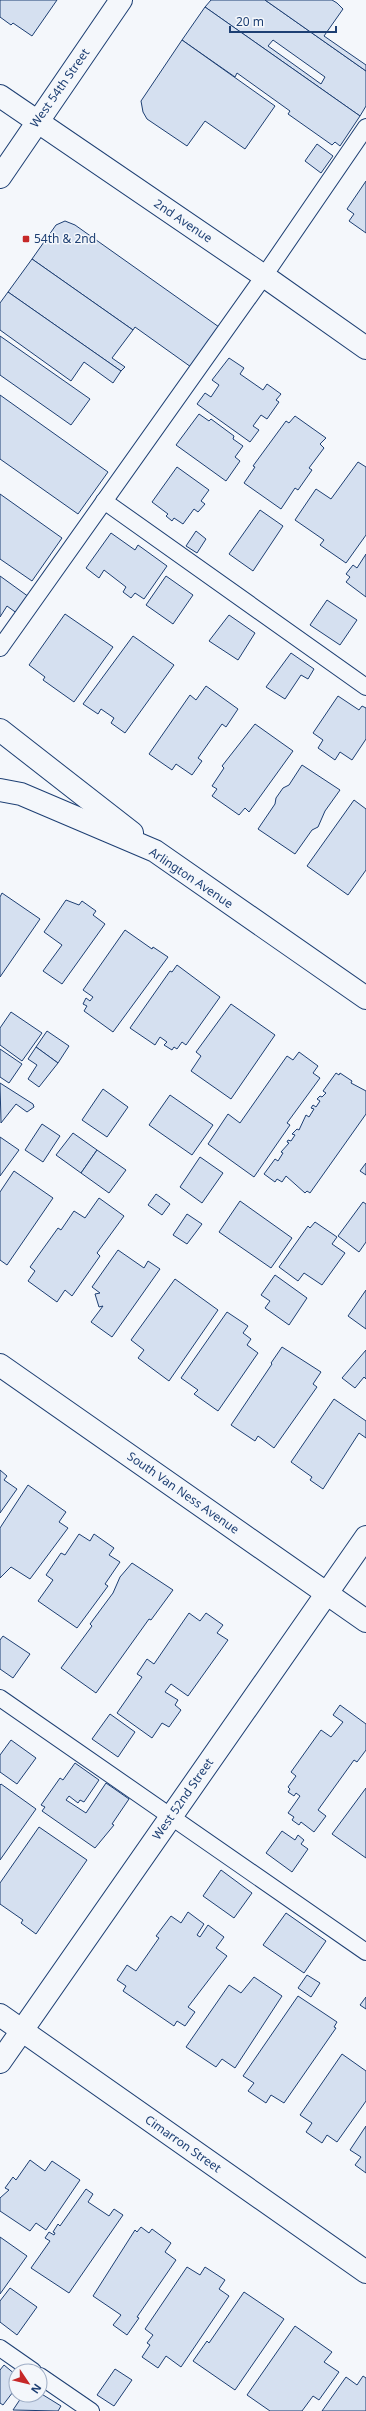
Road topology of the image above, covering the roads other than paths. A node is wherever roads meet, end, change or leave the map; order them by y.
1 (121, 0) edge
2 (0, 96) edge
3 (36, 122) junction
4 (366, 127) edge
5 (0, 178) edge
6 (264, 276) junction
7 (366, 348) edge
8 (104, 500) junction
9 (0, 648) edge
10 (366, 687) edge
11 (0, 730) edge
12 (0, 790) edge
13 (155, 851) junction
14 (366, 998) edge
15 (0, 1365) edge
16 (366, 1536) edge
17 (327, 1593) junction
18 (366, 1621) edge
19 (0, 1698) edge
20 (170, 1818) junction
21 (366, 1952) edge
22 (0, 2016) edge
23 (22, 2031) junction
24 (0, 2062) edge
25 (366, 2272) edge
26 (0, 2348) edge
27 (22, 2363) edge
28 (48, 2381) edge
29 (91, 2411) edge

1 - 3 street, West 54th Street
2 - 3 street, 2nd Avenue
3 - 5 street, West 54th Street
3 - 6 street, 2nd Avenue
4 - 6 lane
6 - 7 street, 2nd Avenue
6 - 8 lane
8 - 9 lane
8 - 10 lane
11 - 13 street
12 - 13 street, Arlington Avenue
13 - 14 street, Arlington Avenue
15 - 17 street, South Van Ness Avenue
16 - 17 street, West 52nd Street
17 - 18 street, South Van Ness Avenue
17 - 20 street, West 52nd Street
19 - 20 lane
20 - 21 lane
20 - 23 street, West 52nd Street
22 - 23 street, Cimarron Street
23 - 24 street, West 52nd Street
23 - 25 street, Cimarron Street
26 - 27 lane
28 - 29 lane

